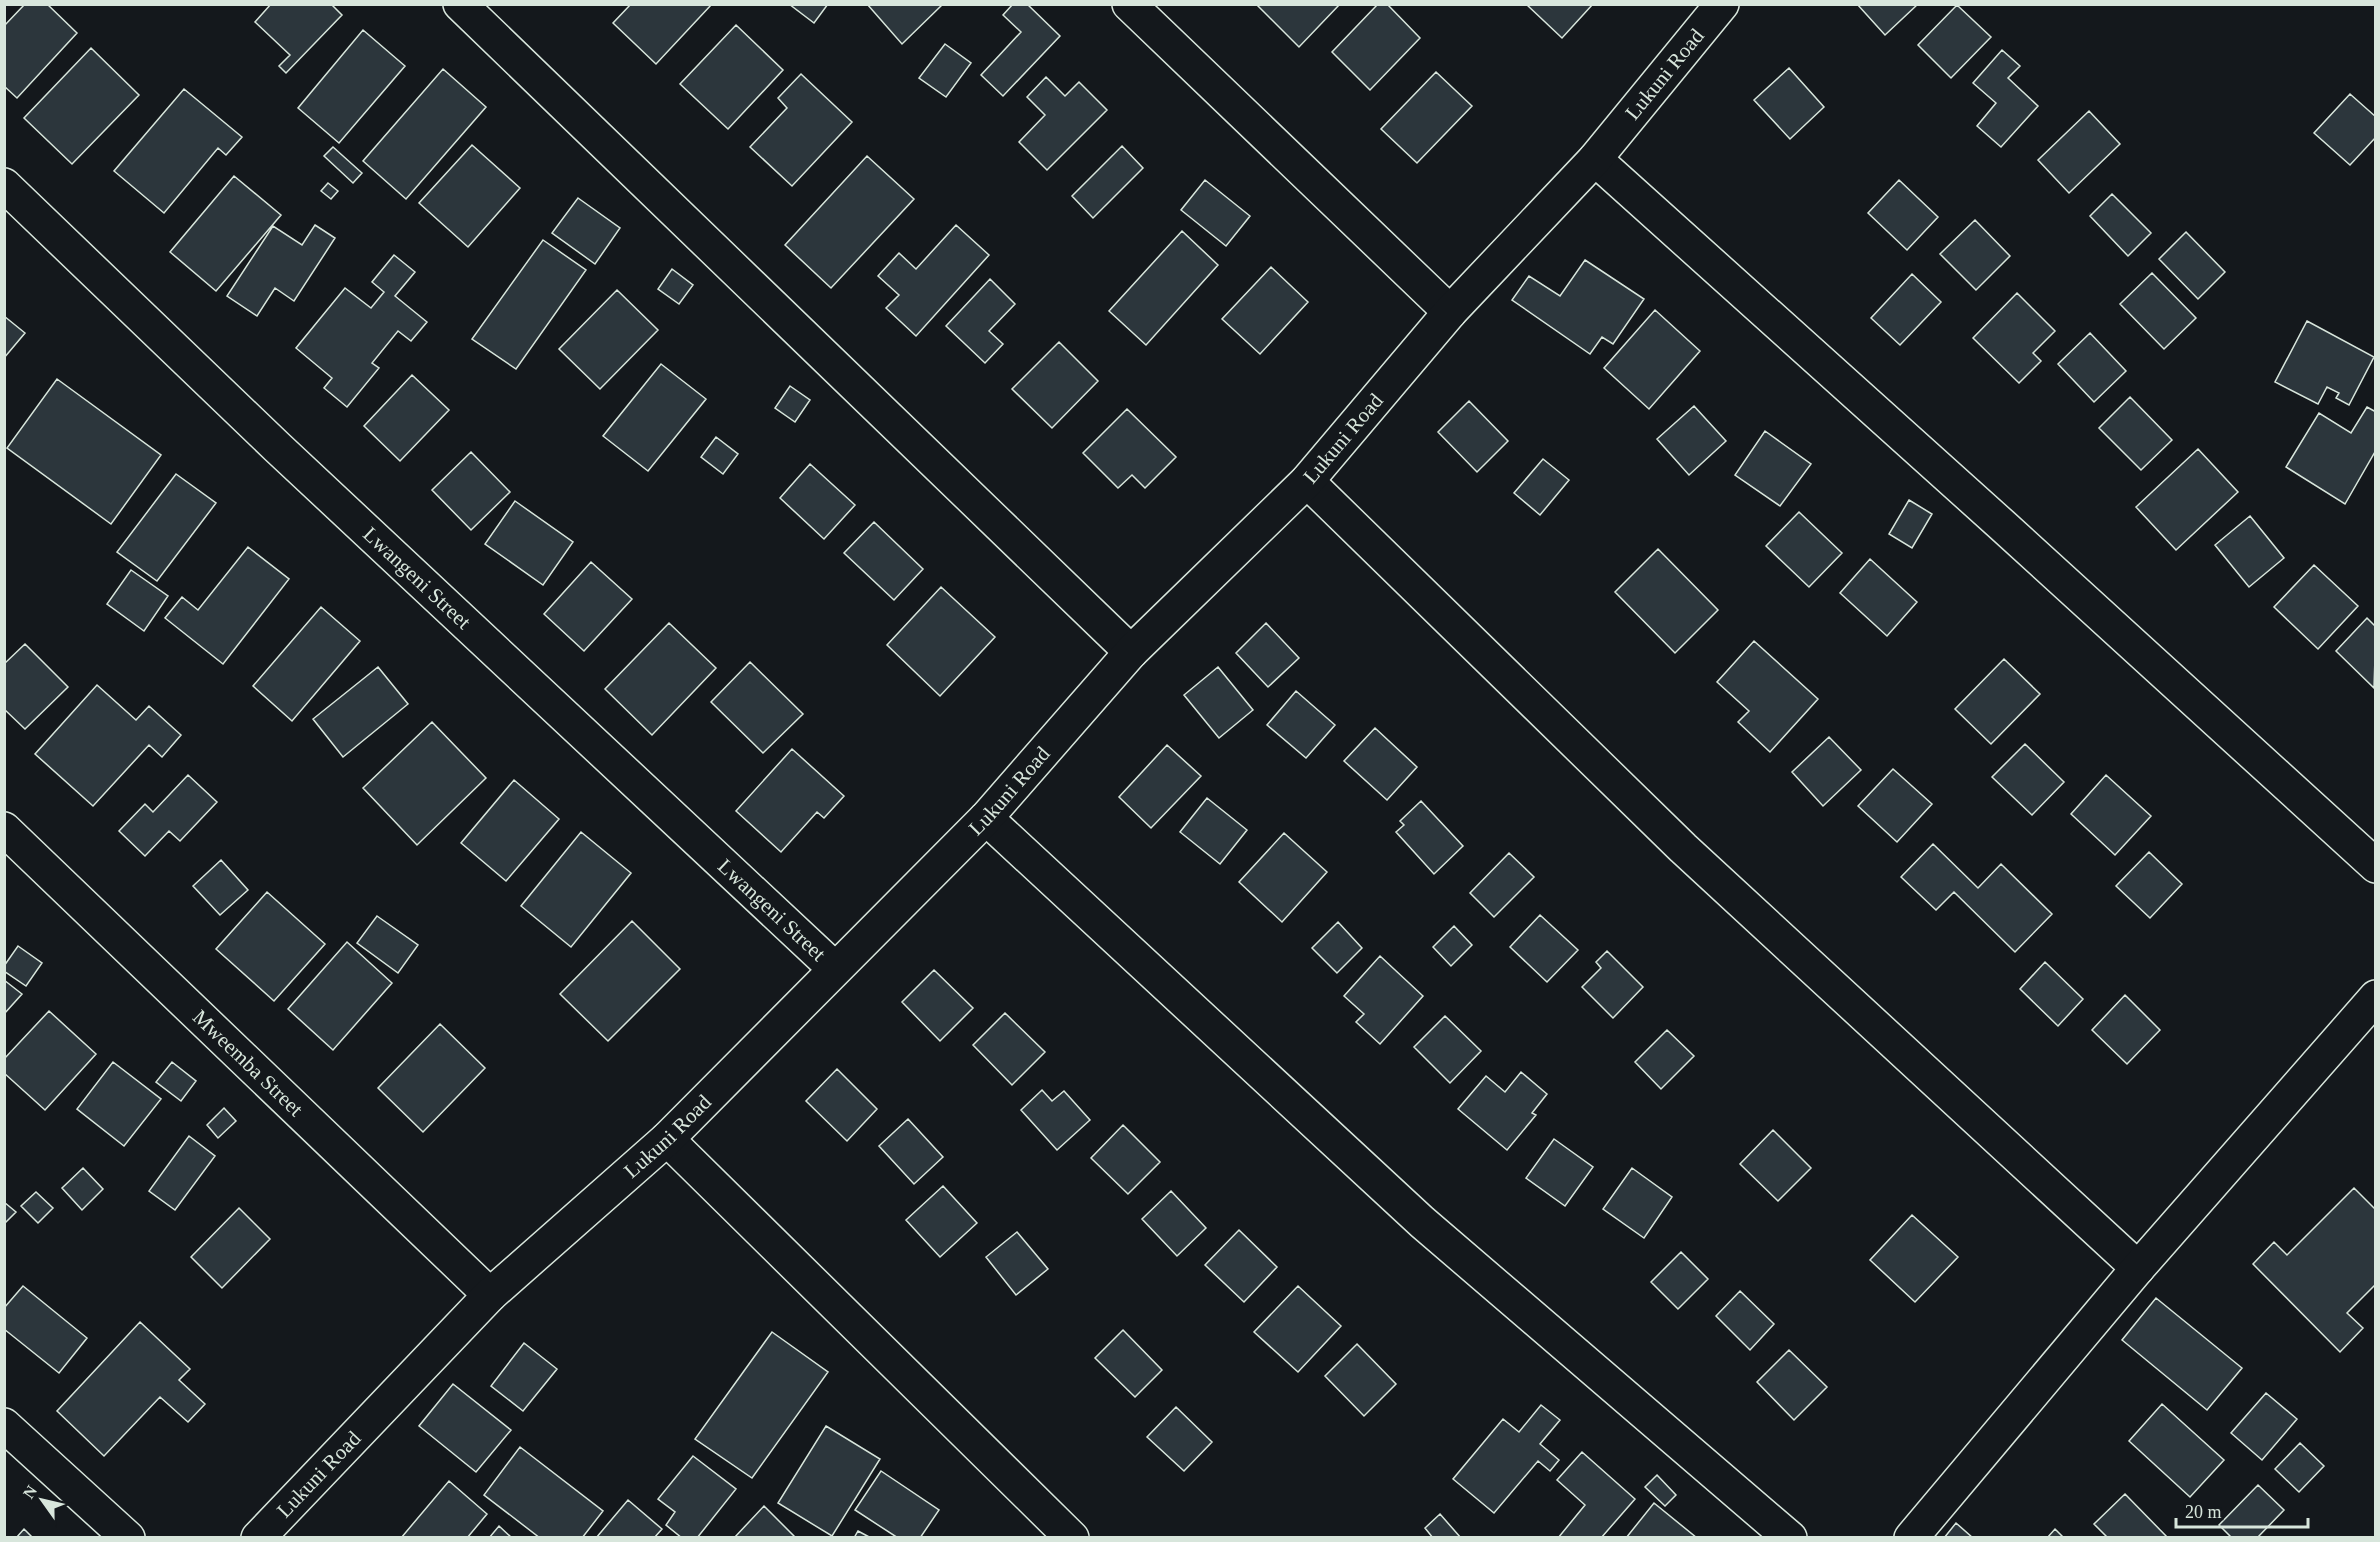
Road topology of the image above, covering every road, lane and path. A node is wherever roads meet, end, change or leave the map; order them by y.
1 (460, 4) edge
2 (1129, 4) edge
3 (1722, 4) edge
4 (1595, 159) junction
5 (4, 185) edge
6 (1450, 312) junction
7 (1307, 481) junction
8 (1131, 652) junction
9 (986, 818) junction
10 (4, 830) edge
11 (2376, 867) edge
12 (834, 968) junction
13 (2376, 997) edge
14 (667, 1139) junction
15 (2138, 1268) junction
16 (490, 1295) junction
17 (4, 1425) edge
18 (128, 1538) edge
19 (258, 1538) edge
20 (1072, 1538) edge
21 (1790, 1538) edge
22 (1911, 1538) edge

1 - 8 street
2 - 6 street
3 - 4 street, Lukuni Road
4 - 6 street, Lukuni Road
4 - 11 street
5 - 12 street, Lwangeni Street
6 - 7 street, Lukuni Road
7 - 8 street, Lukuni Road
7 - 15 street
8 - 9 street, Lukuni Road
9 - 12 street, Lukuni Road
9 - 21 street
10 - 16 street, Mweemba Street
12 - 14 street, Lukuni Road
13 - 15 street
14 - 16 street, Lukuni Road
14 - 20 street
15 - 22 street
16 - 19 street, Lukuni Road
17 - 18 street

